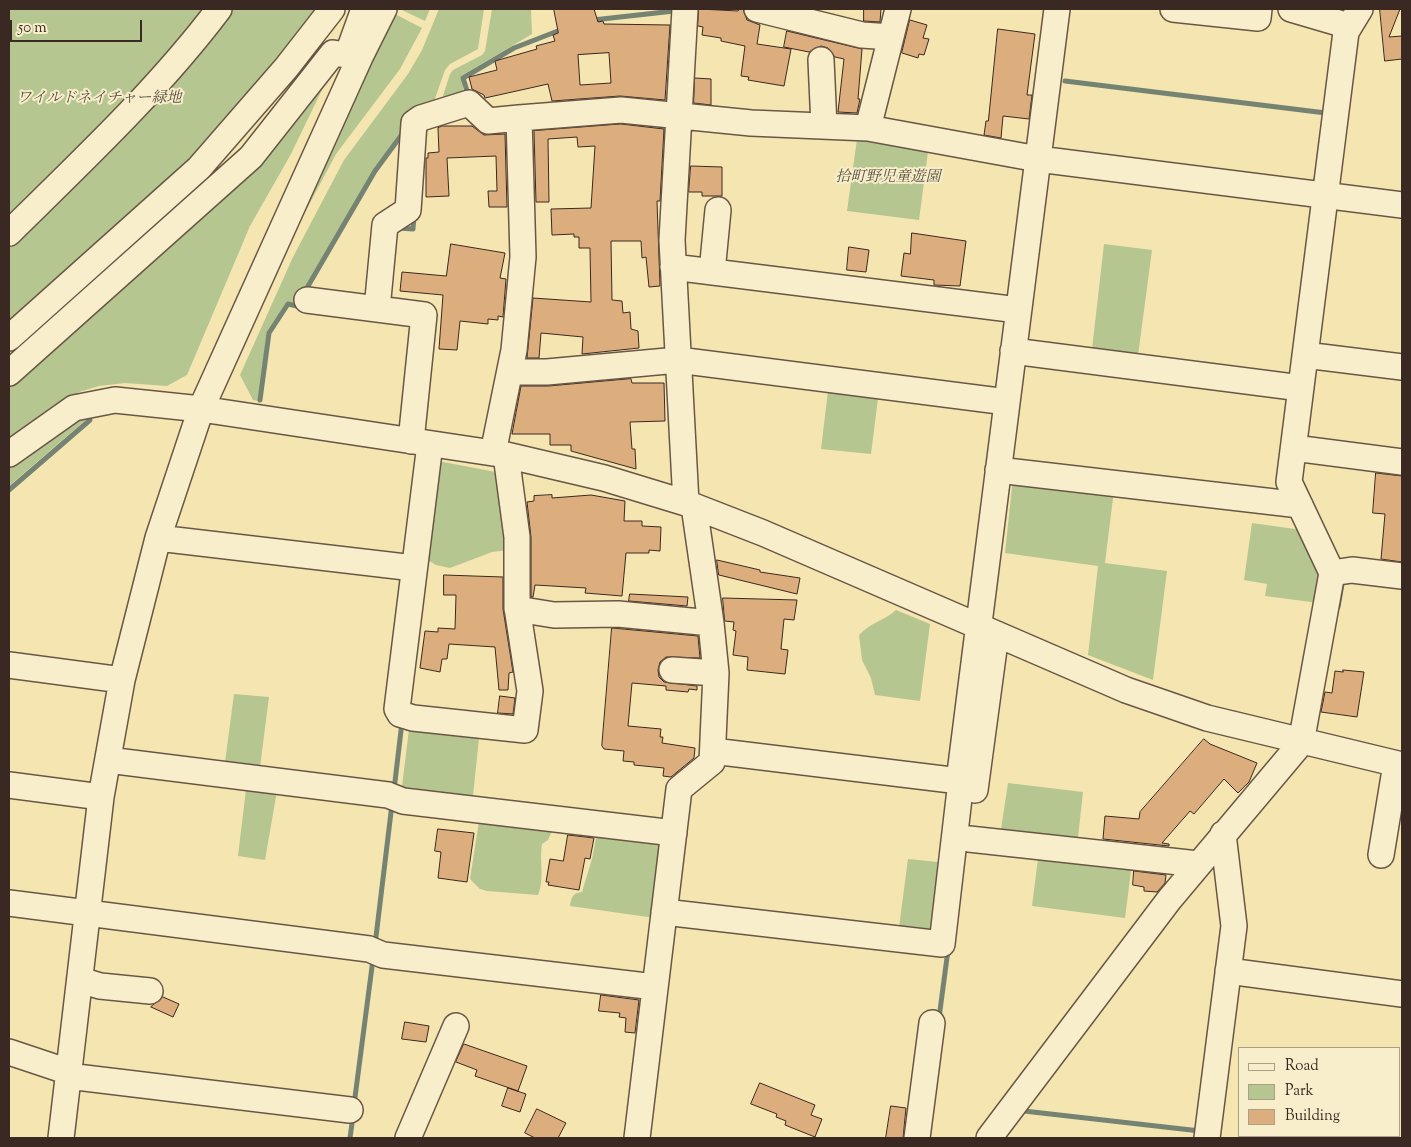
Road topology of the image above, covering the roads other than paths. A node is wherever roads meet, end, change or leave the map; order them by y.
1 (219, 9) edge
2 (332, 9) edge
3 (364, 9) edge
4 (384, 9) edge
5 (685, 9) edge
6 (756, 9) edge
7 (898, 9) edge
8 (1057, 9) edge
9 (1173, 9) edge
10 (1258, 9) edge
11 (1291, 9) edge
12 (1354, 17) edge
13 (891, 37) junction
14 (354, 56) junction
15 (820, 60) dead end
16 (679, 116) junction
17 (519, 118) junction
18 (824, 126) junction
19 (868, 128) junction
20 (1038, 159) junction
21 (1325, 195) junction
22 (1402, 205) edge
23 (718, 210) dead end
24 (9, 233) edge
25 (673, 267) junction
26 (712, 272) junction
27 (307, 300) dead end
28 (377, 309) junction
29 (1018, 310) junction
30 (9, 338) edge
31 (1013, 351) junction
32 (1305, 355) junction
33 (678, 360) junction
34 (1402, 367) edge
35 (9, 372) edge
36 (510, 372) junction
37 (1301, 388) junction
38 (1007, 402) junction
39 (201, 409) junction
40 (420, 442) junction
41 (1294, 448) junction
42 (9, 454) edge
43 (500, 454) junction
44 (1402, 462) edge
45 (998, 470) junction
46 (690, 504) junction
47 (1300, 505) junction
48 (158, 538) junction
49 (414, 568) junction
50 (1332, 573) junction
51 (1402, 576) edge
52 (517, 609) junction
53 (711, 623) junction
54 (987, 630) junction
55 (9, 665) edge
56 (672, 670) dead end
57 (716, 673) junction
58 (122, 680) junction
59 (1301, 743) junction
60 (713, 751) junction
61 (108, 760) junction
62 (1399, 765) edge
63 (965, 782) junction
64 (9, 785) edge
65 (101, 797) junction
66 (674, 833) junction
67 (1223, 834) junction
68 (969, 838) junction
69 (1381, 855) dead end
70 (1198, 864) junction
71 (962, 893) dead end
72 (9, 903) edge
73 (664, 912) junction
74 (88, 913) junction
75 (1228, 971) junction
76 (80, 980) junction
77 (655, 987) junction
78 (150, 991) dead end
79 (1402, 994) edge
80 (932, 1023) dead end
81 (456, 1026) dead end
82 (9, 1052) edge
83 (68, 1074) junction
84 (350, 1110) dead end
85 (61, 1138) edge
86 (408, 1138) edge
87 (637, 1138) edge
88 (917, 1138) edge
89 (989, 1138) edge
90 (1207, 1138) edge

1 - 24 street
2 - 30 street
3 - 14 street
4 - 14 street
5 - 16 street
6 - 13 street
7 - 13 street
8 - 20 street
9 - 10 street
11 - 12 street
12 - 21 street
13 - 19 street
14 - 35 street
14 - 39 street
15 - 18 street
16 - 17 street
16 - 18 street
16 - 25 street
17 - 28 street
17 - 36 street
18 - 19 street
19 - 20 street
20 - 21 street
20 - 29 street
21 - 22 street
21 - 32 street
23 - 26 street
25 - 26 street
25 - 33 street
26 - 29 street
27 - 28 street
28 - 40 street
29 - 31 street
31 - 37 street
31 - 38 street
32 - 34 street
32 - 37 street
33 - 36 street
33 - 38 street
33 - 46 street
36 - 43 street
37 - 41 street
38 - 45 street
39 - 40 street
39 - 42 street
39 - 48 street
40 - 43 street
40 - 49 street
41 - 44 street
41 - 47 street
43 - 46 street
43 - 52 street
45 - 47 street
45 - 54 street
46 - 53 street
46 - 54 street
47 - 50 street
48 - 49 street
48 - 58 street
49 - 52 street
50 - 51 street
50 - 59 street
52 - 53 street
53 - 57 street
54 - 59 street
54 - 63 street
55 - 58 street
56 - 57 street
57 - 60 street
58 - 61 street
59 - 62 street
59 - 67 street
60 - 63 street
60 - 66 street
61 - 65 street
61 - 66 street
62 - 69 street
63 - 68 street
63 - 73 street
64 - 65 street
65 - 74 street
66 - 73 street
67 - 70 street
67 - 75 street
68 - 70 street
68 - 71 street
70 - 89 street
72 - 74 street
73 - 77 street
74 - 76 street
74 - 77 street
75 - 79 street
75 - 90 street
76 - 78 street
76 - 83 street
77 - 87 street
80 - 88 street
81 - 86 street
82 - 83 street
83 - 84 street
83 - 85 street

